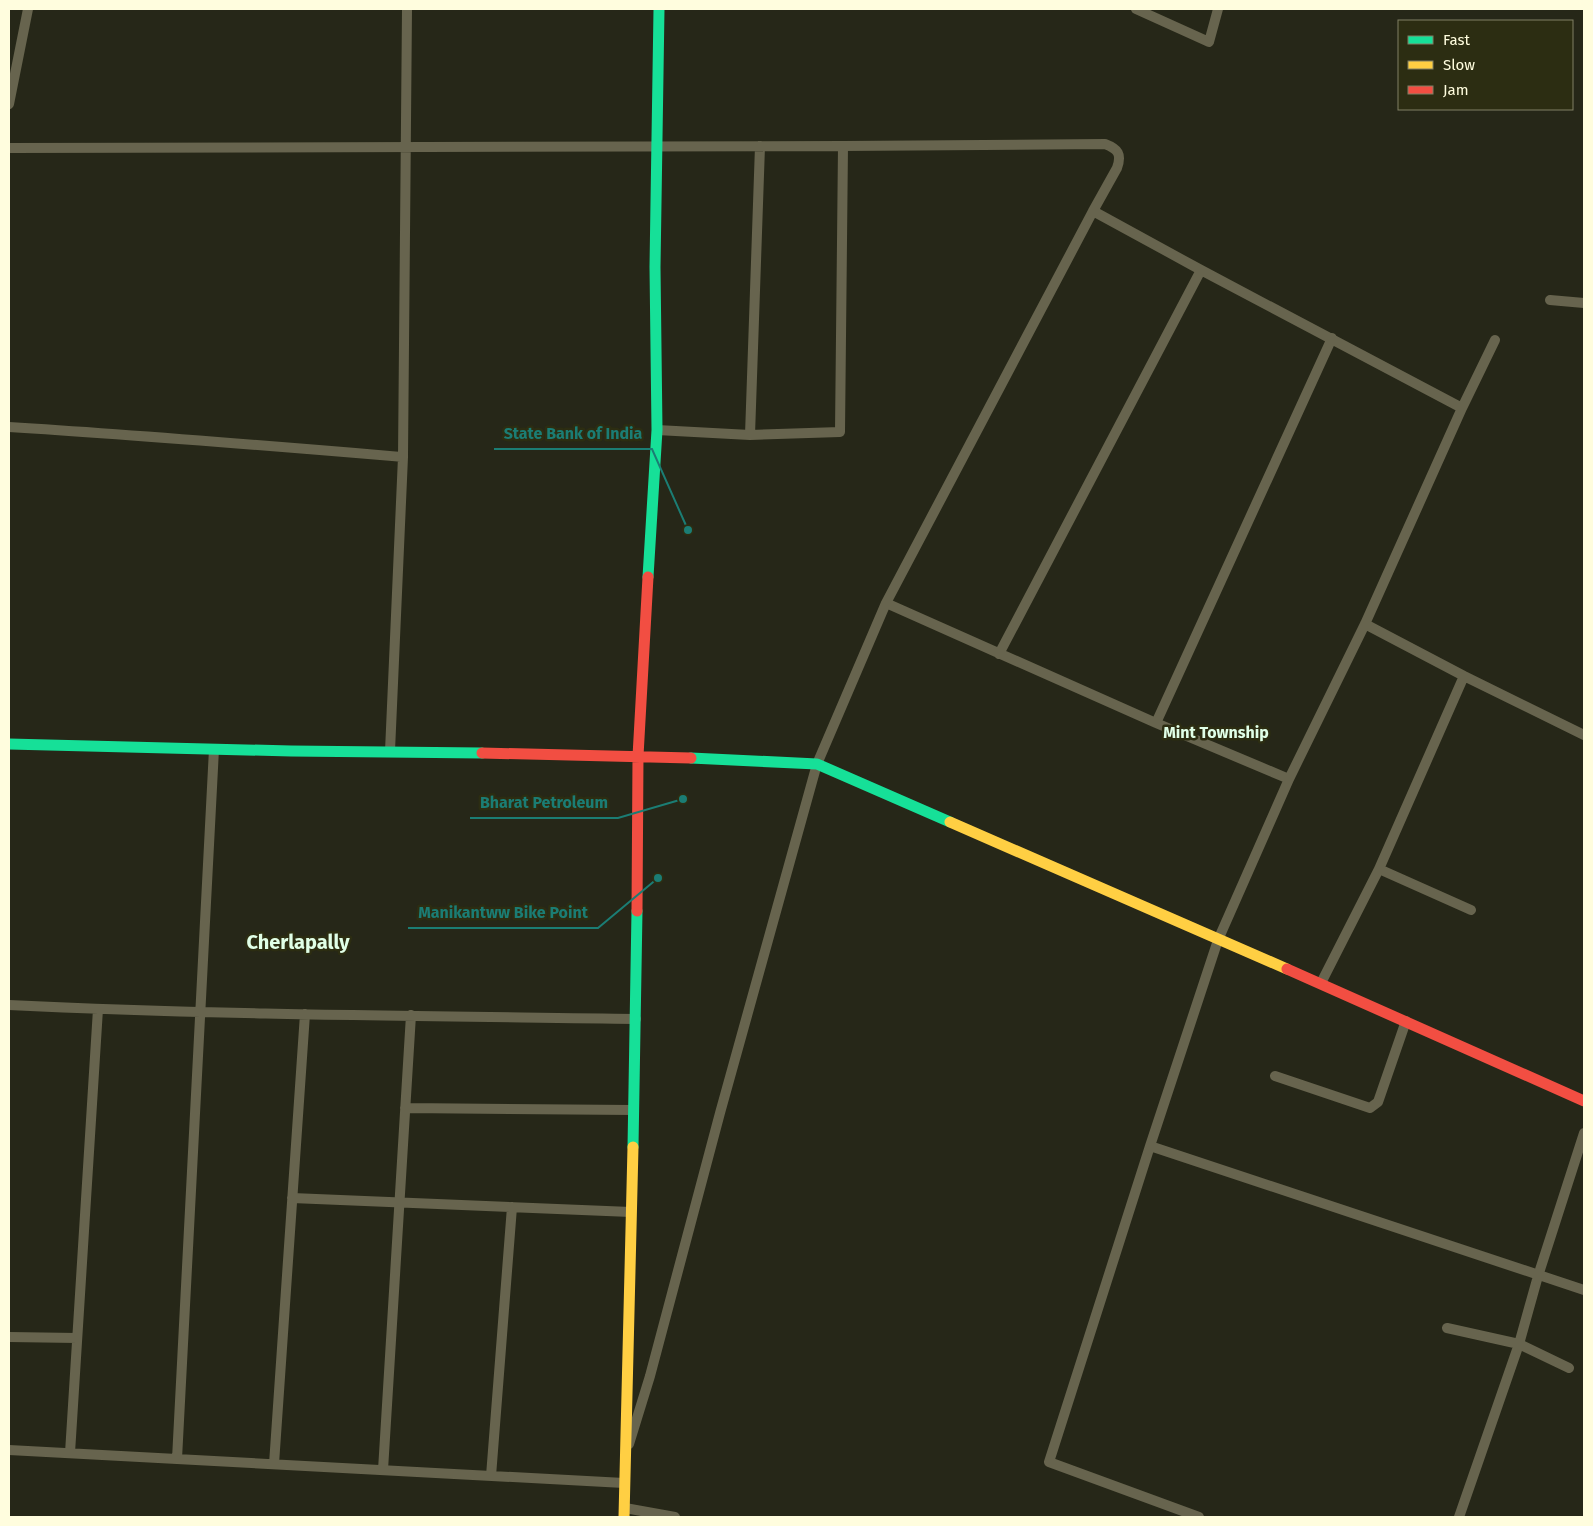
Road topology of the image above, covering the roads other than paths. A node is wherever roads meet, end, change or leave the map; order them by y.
1 (28, 9) edge
2 (407, 9) edge
3 (659, 9) edge
4 (1136, 9) edge
5 (1218, 9) edge
6 (9, 104) edge
7 (656, 146) junction
8 (760, 146) junction
9 (844, 146) junction
10 (406, 147) junction
11 (9, 148) edge
12 (1093, 211) junction
13 (1201, 270) junction
14 (1550, 300) dead end
15 (1584, 303) edge
16 (1332, 338) junction
17 (1494, 340) dead end
18 (1462, 408) junction
19 (9, 427) edge
20 (657, 430) junction
21 (750, 435) junction
22 (403, 457) junction
23 (886, 603) junction
24 (1366, 624) junction
25 (999, 654) junction
26 (1464, 676) junction
27 (1156, 723) junction
28 (1584, 735) edge
29 (9, 744) edge
30 (214, 749) junction
31 (390, 751) junction
32 (638, 756) junction
33 (817, 764) junction
34 (1289, 779) junction
35 (1379, 869) junction
36 (1472, 910) dead end
37 (1218, 940) junction
38 (1322, 983) junction
39 (9, 1005) edge
40 (98, 1009) junction
41 (200, 1012) junction
42 (305, 1014) junction
43 (411, 1015) junction
44 (636, 1019) junction
45 (1406, 1021) junction
46 (1275, 1076) dead end
47 (1584, 1101) edge
48 (405, 1108) junction
49 (633, 1110) junction
50 (1584, 1133) edge
51 (1150, 1146) junction
52 (292, 1198) junction
53 (400, 1203) junction
54 (512, 1207) junction
55 (631, 1212) junction
56 (1538, 1276) junction
57 (1584, 1290) edge
58 (1447, 1328) dead end
59 (9, 1337) edge
60 (77, 1338) junction
61 (1519, 1344) junction
62 (1569, 1368) dead end
63 (9, 1450) edge
64 (627, 1450) junction
65 (70, 1453) junction
66 (177, 1459) junction
67 (274, 1464) junction
68 (383, 1470) junction
69 (491, 1476) junction
70 (624, 1483) junction
71 (625, 1512) edge
72 (675, 1517) edge
73 (1199, 1517) edge
74 (1459, 1517) edge

1 - 6 street
2 - 10 street
3 - 7 street
4 - 5 street
7 - 8 street
7 - 10 street
7 - 20 street
8 - 9 street
8 - 21 street
9 - 12 street
9 - 21 street
10 - 11 street
10 - 22 street
12 - 13 street
12 - 23 street
13 - 16 street
13 - 25 street
14 - 15 street
16 - 18 street
16 - 27 street
17 - 18 street
18 - 24 street
19 - 22 street
20 - 21 street
20 - 32 street
22 - 31 street
23 - 25 street
23 - 33 street
24 - 26 street
24 - 34 street
25 - 27 street
26 - 28 street
26 - 35 street
27 - 34 street
29 - 30 street
30 - 31 street
30 - 41 street
31 - 32 street
32 - 33 street
32 - 44 street
33 - 37 street
33 - 64 street
34 - 37 street
35 - 36 street
35 - 38 street
37 - 38 street
37 - 51 street
38 - 45 street
39 - 40 street
40 - 41 street
40 - 60 street
41 - 42 street
41 - 66 street
42 - 43 street
42 - 52 street
43 - 44 street
43 - 48 street
44 - 49 street
45 - 46 street
45 - 47 street
48 - 49 street
48 - 53 street
49 - 55 street
50 - 56 street
51 - 56 street
51 - 73 street
52 - 53 street
52 - 67 street
53 - 54 street
53 - 68 street
54 - 55 street
54 - 69 street
55 - 64 street
56 - 57 street
56 - 61 street
58 - 61 street
59 - 60 street
60 - 65 street
61 - 62 street
61 - 74 street
63 - 65 street
64 - 70 street
65 - 66 street
66 - 67 street
67 - 68 street
68 - 69 street
69 - 70 street
70 - 71 street
71 - 72 street

